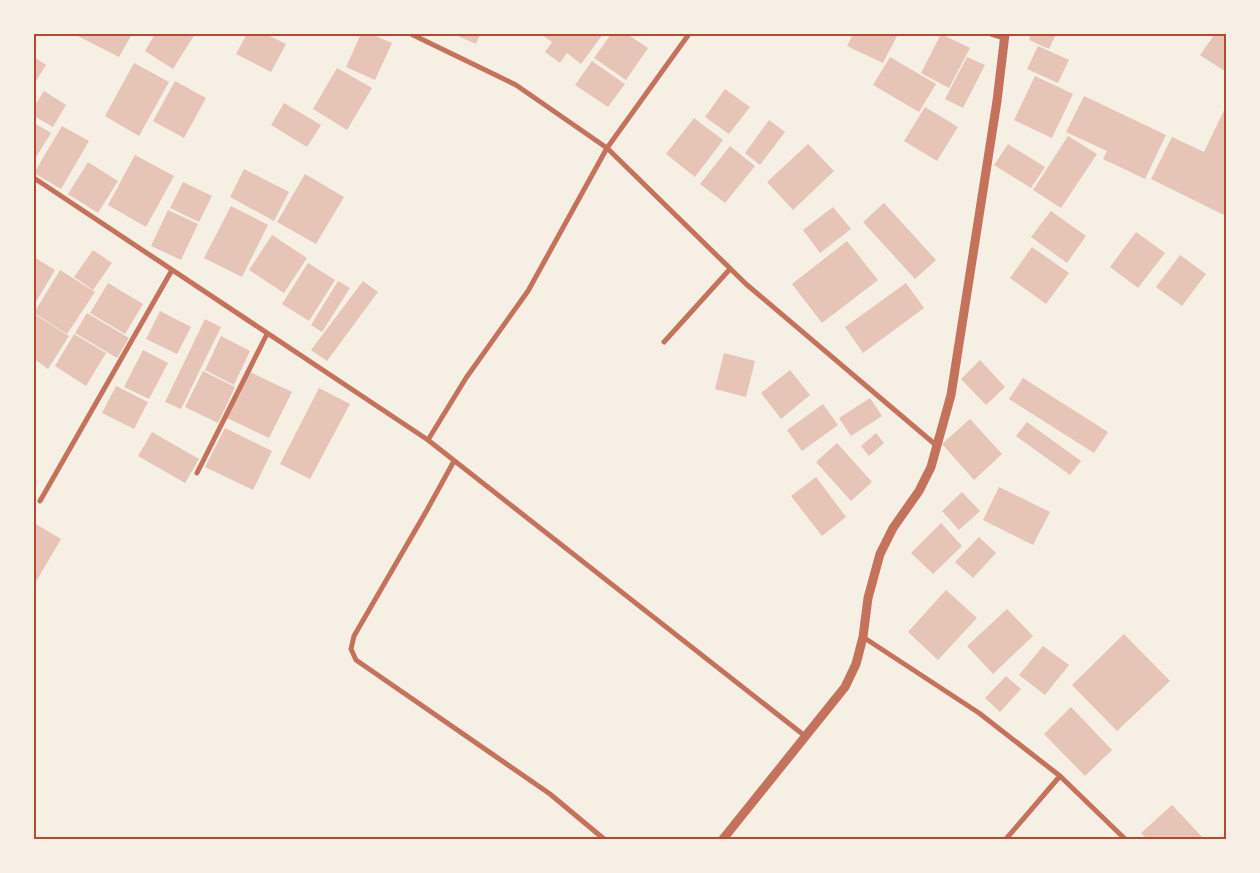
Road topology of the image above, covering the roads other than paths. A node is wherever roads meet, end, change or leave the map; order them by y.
1 (411, 34) edge
2 (689, 34) edge
3 (991, 34) edge
4 (1004, 36) edge
5 (607, 148) junction
6 (34, 178) edge
7 (730, 269) junction
8 (172, 270) junction
9 (267, 334) junction
10 (664, 342) dead end
11 (428, 440) junction
12 (938, 446) junction
13 (454, 460) junction
14 (197, 473) dead end
15 (40, 501) dead end
16 (863, 637) junction
17 (805, 736) junction
18 (1060, 776) junction
19 (604, 839) edge
20 (723, 839) edge
21 (1006, 839) edge
22 (1125, 839) edge

1 - 5 street
2 - 5 street
3 - 4 street
4 - 12 street
5 - 7 street
5 - 11 street
6 - 8 street
7 - 10 street
7 - 12 street
8 - 9 street
8 - 15 street
9 - 11 street
9 - 14 street
11 - 13 street
12 - 16 street
13 - 17 street
13 - 19 street
16 - 17 street
16 - 18 street
17 - 20 street
18 - 21 street
18 - 22 street

